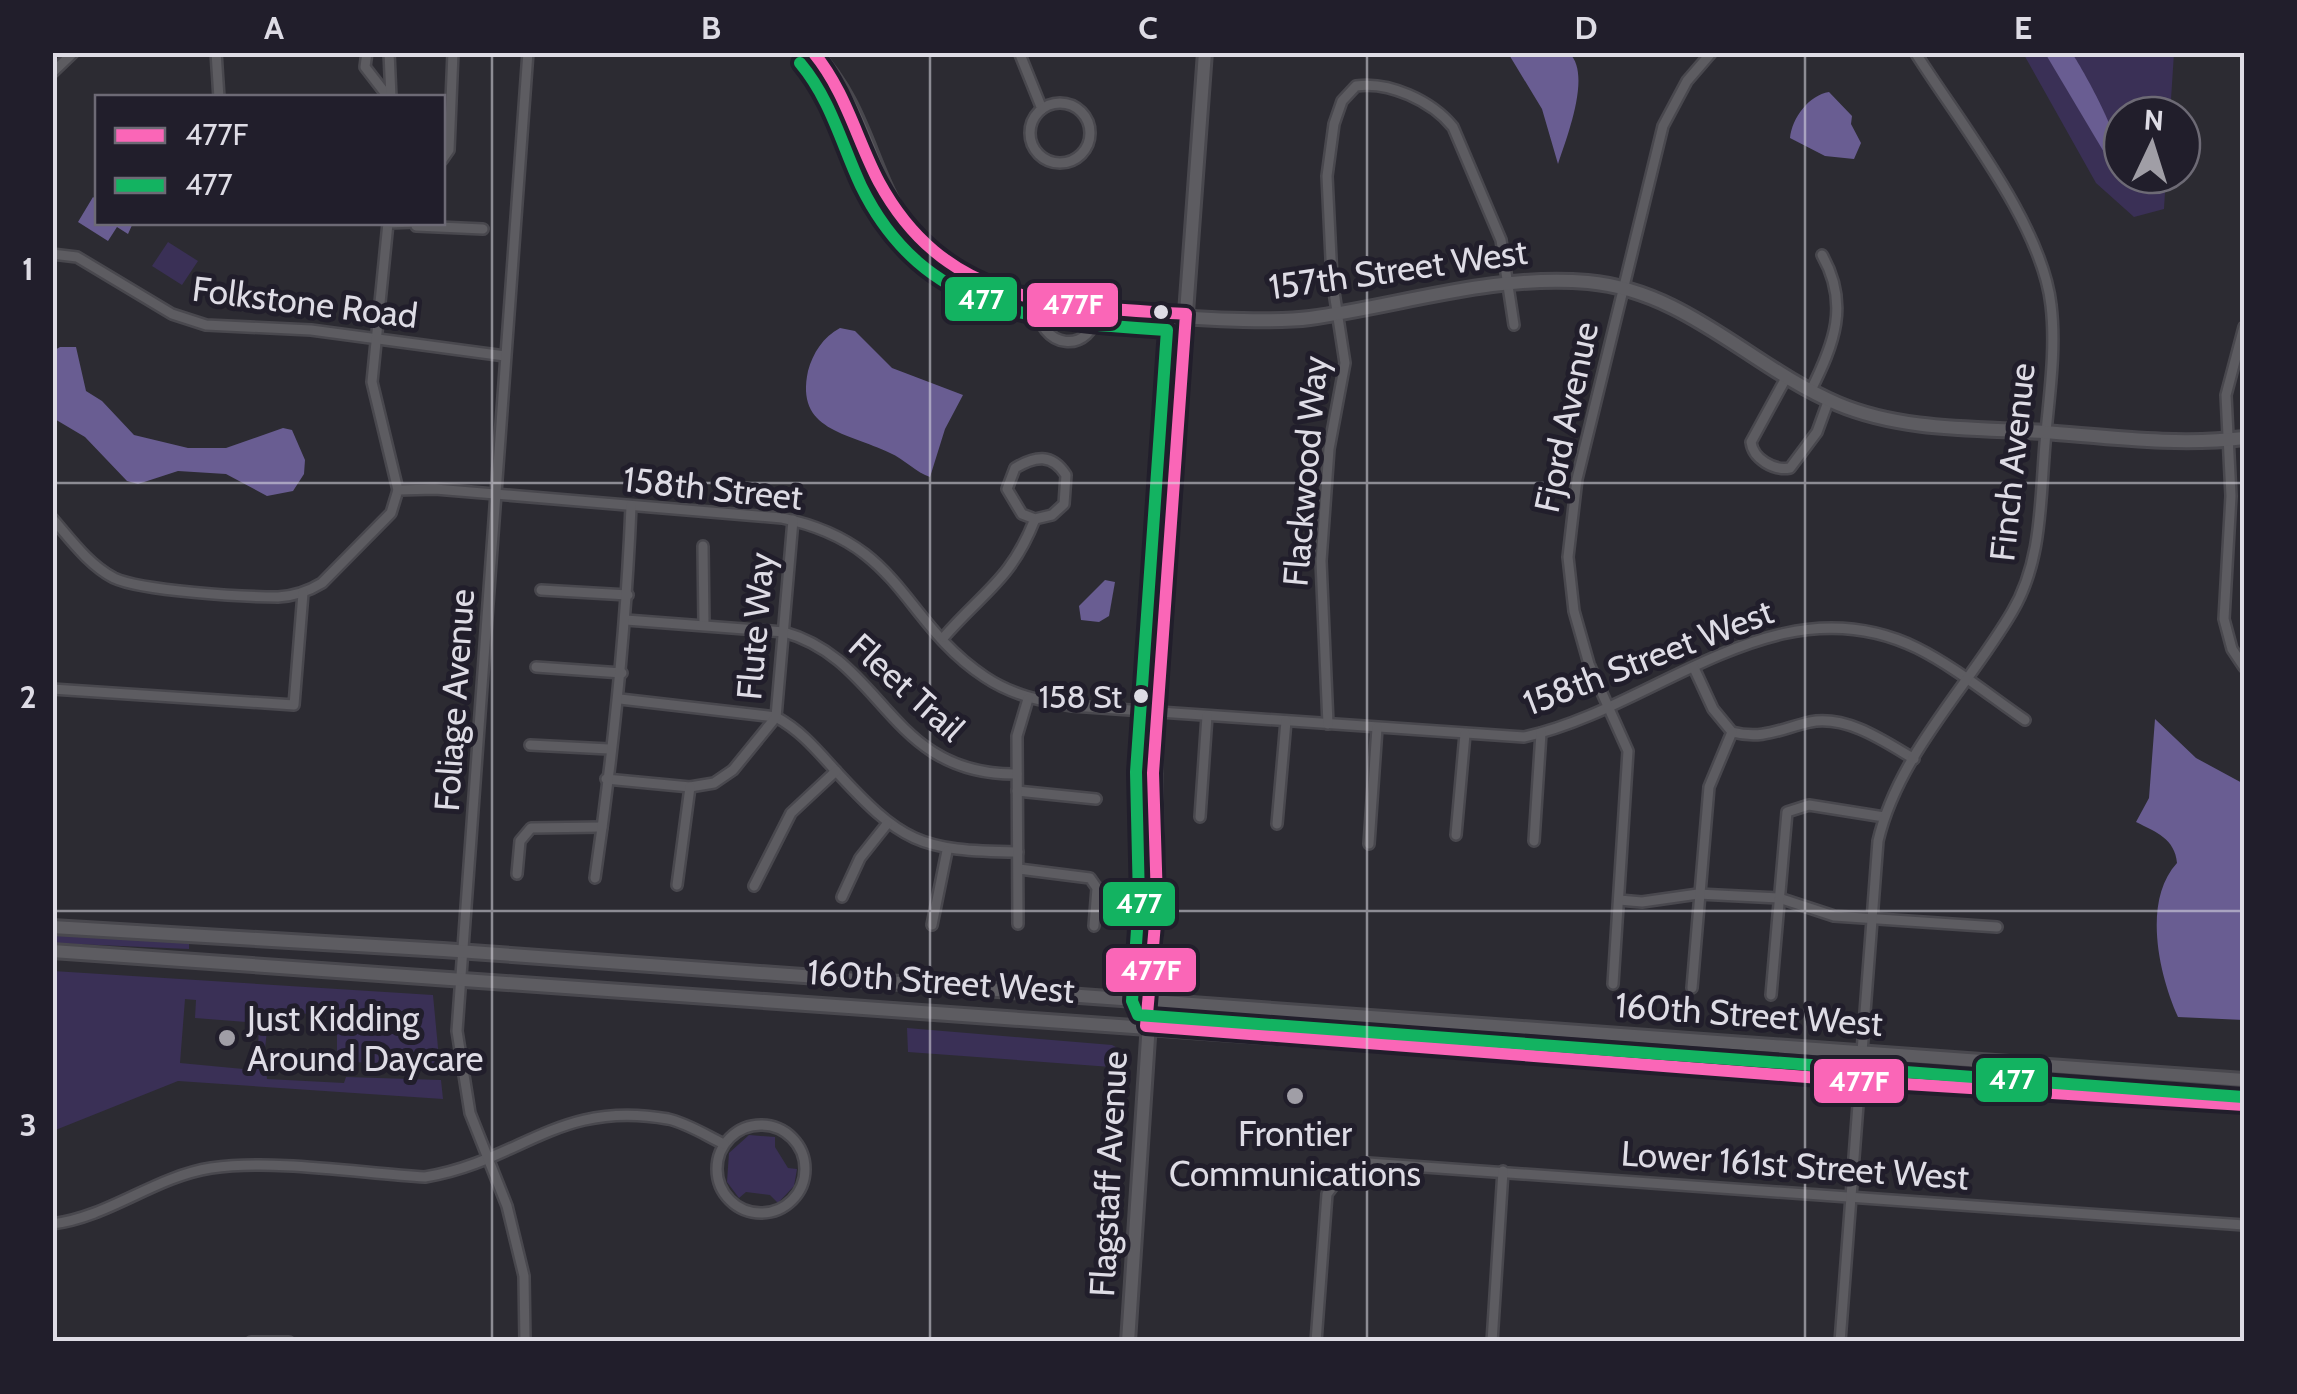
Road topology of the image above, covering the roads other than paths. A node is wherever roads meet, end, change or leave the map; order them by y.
1 (74, 52) edge
2 (216, 52) edge
3 (367, 52) edge
4 (389, 52) edge
5 (453, 52) edge
6 (528, 52) edge
7 (814, 52) edge
8 (1019, 52) edge
9 (1205, 52) edge
10 (1915, 52) edge
11 (1711, 53) edge
12 (52, 72) edge
13 (219, 95) edge
14 (388, 95) edge
15 (390, 95) edge
16 (1042, 109) junction
17 (445, 156) edge
18 (386, 225) edge
19 (427, 225) edge
20 (483, 230) dead end
21 (52, 254) edge
22 (1822, 254) dead end
23 (1509, 282) junction
24 (1623, 289) junction
25 (1036, 302) junction
26 (1098, 308) junction
27 (1340, 313) junction
28 (1186, 314) junction
29 (1514, 325) dead end
30 (2244, 327) edge
31 (377, 338) junction
32 (505, 356) junction
33 (1786, 378) junction
34 (1811, 390) junction
35 (1829, 399) junction
36 (2046, 432) junction
37 (2244, 438) edge
38 (2228, 440) junction
39 (398, 490) junction
40 (496, 496) junction
41 (631, 506) junction
42 (52, 518) edge
43 (1035, 519) junction
44 (793, 520) junction
45 (2230, 525) junction
46 (2243, 526) edge
47 (703, 546) dead end
48 (542, 590) dead end
49 (303, 593) junction
50 (628, 595) junction
51 (626, 620) junction
52 (704, 624) junction
53 (784, 632) junction
54 (944, 638) junction
55 (536, 667) dead end
56 (2244, 667) edge
57 (1694, 668) junction
58 (622, 673) junction
59 (1968, 680) junction
60 (52, 689) edge
61 (620, 699) junction
62 (1028, 699) junction
63 (1609, 708) junction
64 (1157, 712) junction
65 (1208, 716) junction
66 (776, 717) junction
67 (2025, 720) dead end
68 (1286, 722) junction
69 (1328, 724) junction
70 (1377, 728) junction
71 (1732, 732) junction
72 (1541, 733) junction
73 (1464, 734) junction
74 (530, 745) dead end
75 (609, 749) junction
76 (1914, 759) junction
77 (836, 771) junction
78 (1017, 774) junction
79 (606, 778) junction
80 (690, 787) junction
81 (1017, 790) junction
82 (1096, 799) dead end
83 (1884, 817) junction
84 (1200, 818) dead end
85 (886, 824) junction
86 (1278, 824) dead end
87 (602, 826) junction
88 (1456, 835) dead end
89 (1534, 842) dead end
90 (1369, 844) dead end
91 (947, 851) junction
92 (1018, 852) junction
93 (1019, 869) junction
94 (517, 874) dead end
95 (595, 878) dead end
96 (677, 885) dead end
97 (754, 886) dead end
98 (1698, 894) junction
99 (842, 897) dead end
100 (1778, 898) junction
101 (1619, 900) junction
102 (1870, 917) junction
103 (1018, 924) dead end
104 (932, 925) dead end
105 (1094, 926) dead end
106 (52, 927) edge
107 (1996, 927) dead end
108 (52, 951) edge
109 (462, 952) junction
110 (460, 976) junction
111 (1613, 984) dead end
112 (1692, 988) dead end
113 (1772, 994) dead end
114 (1150, 1001) junction
115 (1146, 1026) junction
116 (1861, 1052) junction
117 (2244, 1080) edge
118 (1858, 1081) junction
119 (2244, 1104) edge
120 (724, 1144) junction
121 (487, 1158) junction
122 (1503, 1171) junction
123 (1850, 1196) junction
124 (52, 1224) edge
125 (2244, 1225) edge
126 (251, 1342) edge
127 (289, 1342) edge
128 (524, 1342) edge
129 (1128, 1342) edge
130 (1316, 1342) edge
131 (1492, 1342) edge
132 (1840, 1342) edge

1 - 12 street
2 - 13 street
3 - 14 street
4 - 15 street
5 - 17 street
6 - 32 street, Foliage Avenue
7 - 25 main road, 157th Street West
8 - 16 street
9 - 28 main road, Flagstaff Avenue
10 - 36 street, Finch Avenue
11 - 24 street, Fjord Avenue
16 - 16 street
18 - 31 street
19 - 20 street
21 - 31 street, Folkstone Road
22 - 34 street
23 - 24 main road, 157th Street West
23 - 27 main road, 157th Street West
23 - 27 street, Flackwood Way
23 - 29 street
24 - 33 main road, 157th Street West
24 - 63 street, Fjord Avenue
25 - 26 main road, 157th Street West
25 - 26 street
26 - 28 main road, 157th Street West
27 - 28 main road, 157th Street West
27 - 69 street, Flackwood Way
28 - 64 main road, Flagstaff Avenue
30 - 38 street
31 - 32 street, Folkstone Road
31 - 39 street
32 - 40 street, Foliage Avenue
33 - 34 main road, 157th Street West
33 - 35 street
34 - 35 main road, 157th Street West
35 - 36 main road, 157th Street West
36 - 38 main road, 157th Street West
36 - 59 street, Finch Avenue
37 - 38 main road, 157th Street West
38 - 45 street
39 - 40 street
39 - 49 street
40 - 41 street, 158th Street
40 - 109 street, Foliage Avenue
41 - 44 street, 158th Street
41 - 50 street
42 - 49 street
43 - 43 street
43 - 54 street
44 - 53 street, Flute Way
44 - 54 street, 158th Street
45 - 46 street
45 - 56 street
47 - 52 street
48 - 50 street
49 - 60 street
50 - 51 street
51 - 52 street, Fleet Trail
51 - 58 street
52 - 53 street, Fleet Trail
53 - 66 street, Flute Way
53 - 78 street, Fleet Trail
54 - 62 street, 158th Street
55 - 58 street
57 - 59 street, 158th Street West
57 - 63 street, 158th Street West
57 - 71 street
58 - 61 street
59 - 67 street, 158th Street West
59 - 76 street, Finch Avenue
61 - 66 street
61 - 75 street
62 - 64 street, 158th Street
62 - 78 street
63 - 72 street, 158th Street West
63 - 101 street, Fjord Avenue
64 - 65 street, 158th Street West
64 - 114 main road, Flagstaff Avenue
65 - 68 street, 158th Street West
65 - 84 street
66 - 77 street
66 - 80 street, Flute Way
68 - 69 street, 158th Street West
68 - 86 street
69 - 70 street, 158th Street West
70 - 73 street, 158th Street West
70 - 90 street
71 - 76 street
71 - 98 street
72 - 73 street, 158th Street West
72 - 89 street
73 - 88 street
74 - 75 street
75 - 79 street
76 - 83 street, Finch Avenue
77 - 85 street
77 - 97 street
78 - 81 street
79 - 80 street, Flute Way
79 - 87 street
80 - 96 street
81 - 82 street
81 - 92 street
83 - 100 street
83 - 102 street, Finch Avenue
85 - 91 street
85 - 99 street
87 - 94 street
87 - 95 street
91 - 92 street
91 - 104 street
92 - 93 street
93 - 103 street
93 - 105 street
98 - 100 street
98 - 101 street
98 - 112 street
100 - 102 street
100 - 113 street
101 - 111 street, Fjord Avenue
102 - 107 street
102 - 116 street, Finch Avenue
106 - 109 main road, 160th Street West
108 - 110 main road, 160th Street West
109 - 110 street, Foliage Avenue
109 - 114 main road, 160th Street West
110 - 115 main road, 160th Street West
110 - 121 street, Foliage Avenue
114 - 115 main road, Flagstaff Avenue
114 - 116 main road, 160th Street West
115 - 118 main road, 160th Street West
115 - 129 main road, Flagstaff Avenue
116 - 117 main road, 160th Street West
116 - 118 street, Finch Avenue
118 - 119 main road, 160th Street West
118 - 123 street, Finch Avenue
120 - 120 street
120 - 121 street
121 - 124 street
121 - 128 street, Foliage Avenue
122 - 123 street, Lower 161st Street West
122 - 130 street, Lower 161st Street West
122 - 131 street
123 - 125 street, Lower 161st Street West
123 - 132 street, Finch Avenue
126 - 127 street

